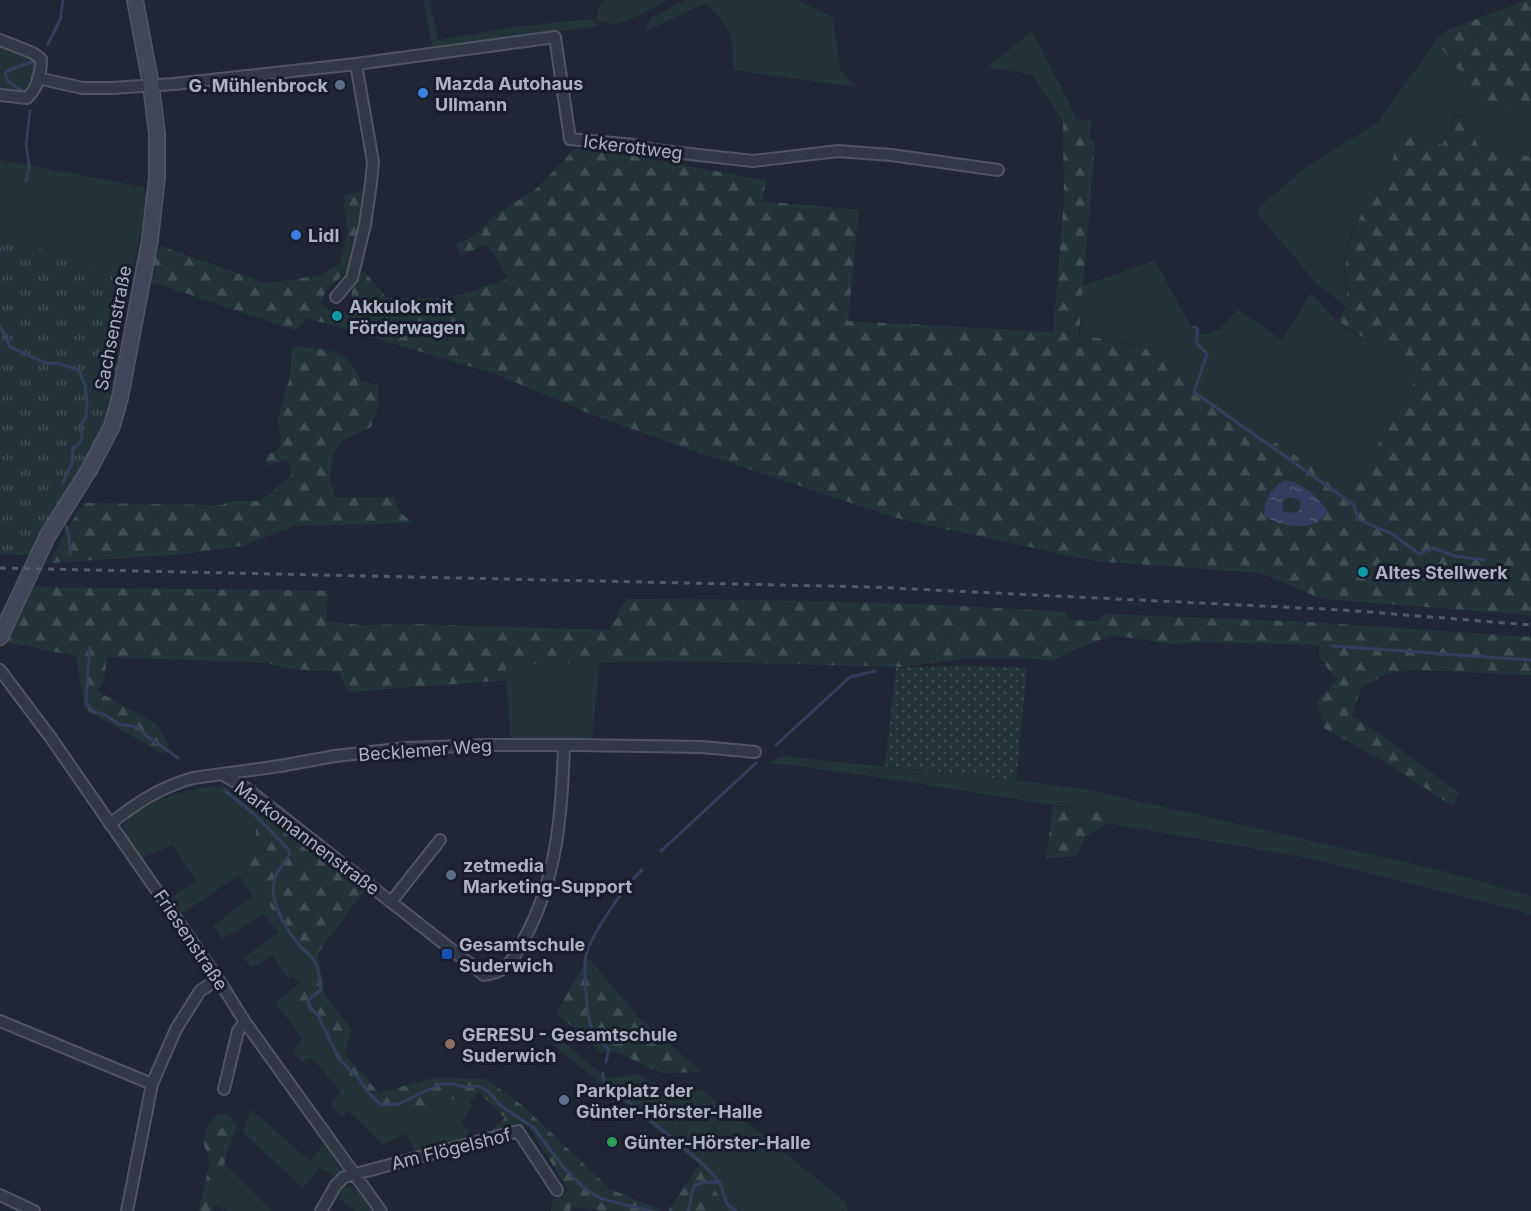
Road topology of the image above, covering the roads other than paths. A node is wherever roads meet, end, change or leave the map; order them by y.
1 (135, 0) edge
2 (0, 40) edge
3 (356, 64) junction
4 (38, 78) junction
5 (151, 85) junction
6 (0, 95) edge
7 (998, 170) dead end
8 (336, 297) dead end
9 (0, 637) edge
10 (0, 670) edge
11 (564, 746) junction
12 (755, 752) dead end
13 (222, 775) junction
14 (110, 824) junction
15 (440, 840) dead end
16 (391, 903) junction
17 (218, 979) junction
18 (0, 1021) edge
19 (245, 1022) junction
20 (152, 1084) junction
21 (224, 1089) dead end
22 (352, 1174) junction
23 (557, 1190) dead end
24 (0, 1195) edge
25 (34, 1211) edge
26 (127, 1211) edge
27 (321, 1211) edge
28 (381, 1211) edge

1 - 5 street, Sachsenstraße
2 - 4 street
3 - 5 street, Ickerottweg
3 - 7 street, Ickerottweg
3 - 8 street
4 - 5 street, Ickerottweg
4 - 6 street
5 - 9 street, Sachsenstraße
10 - 14 street, Friesenstraße
11 - 12 street, Becklemer Weg
11 - 13 street, Becklemer Weg
11 - 16 street, Markomannenstraße
13 - 14 street, Becklemer Weg
13 - 16 street, Markomannenstraße
14 - 17 street, Friesenstraße
15 - 16 street, Markomannenstraße
17 - 19 street, Friesenstraße
17 - 20 street
18 - 20 street
19 - 21 street
19 - 22 street, Friesenstraße
20 - 26 street
22 - 23 street, Am Flögelshof
22 - 27 street
22 - 28 street, Friesenstraße
24 - 25 street

